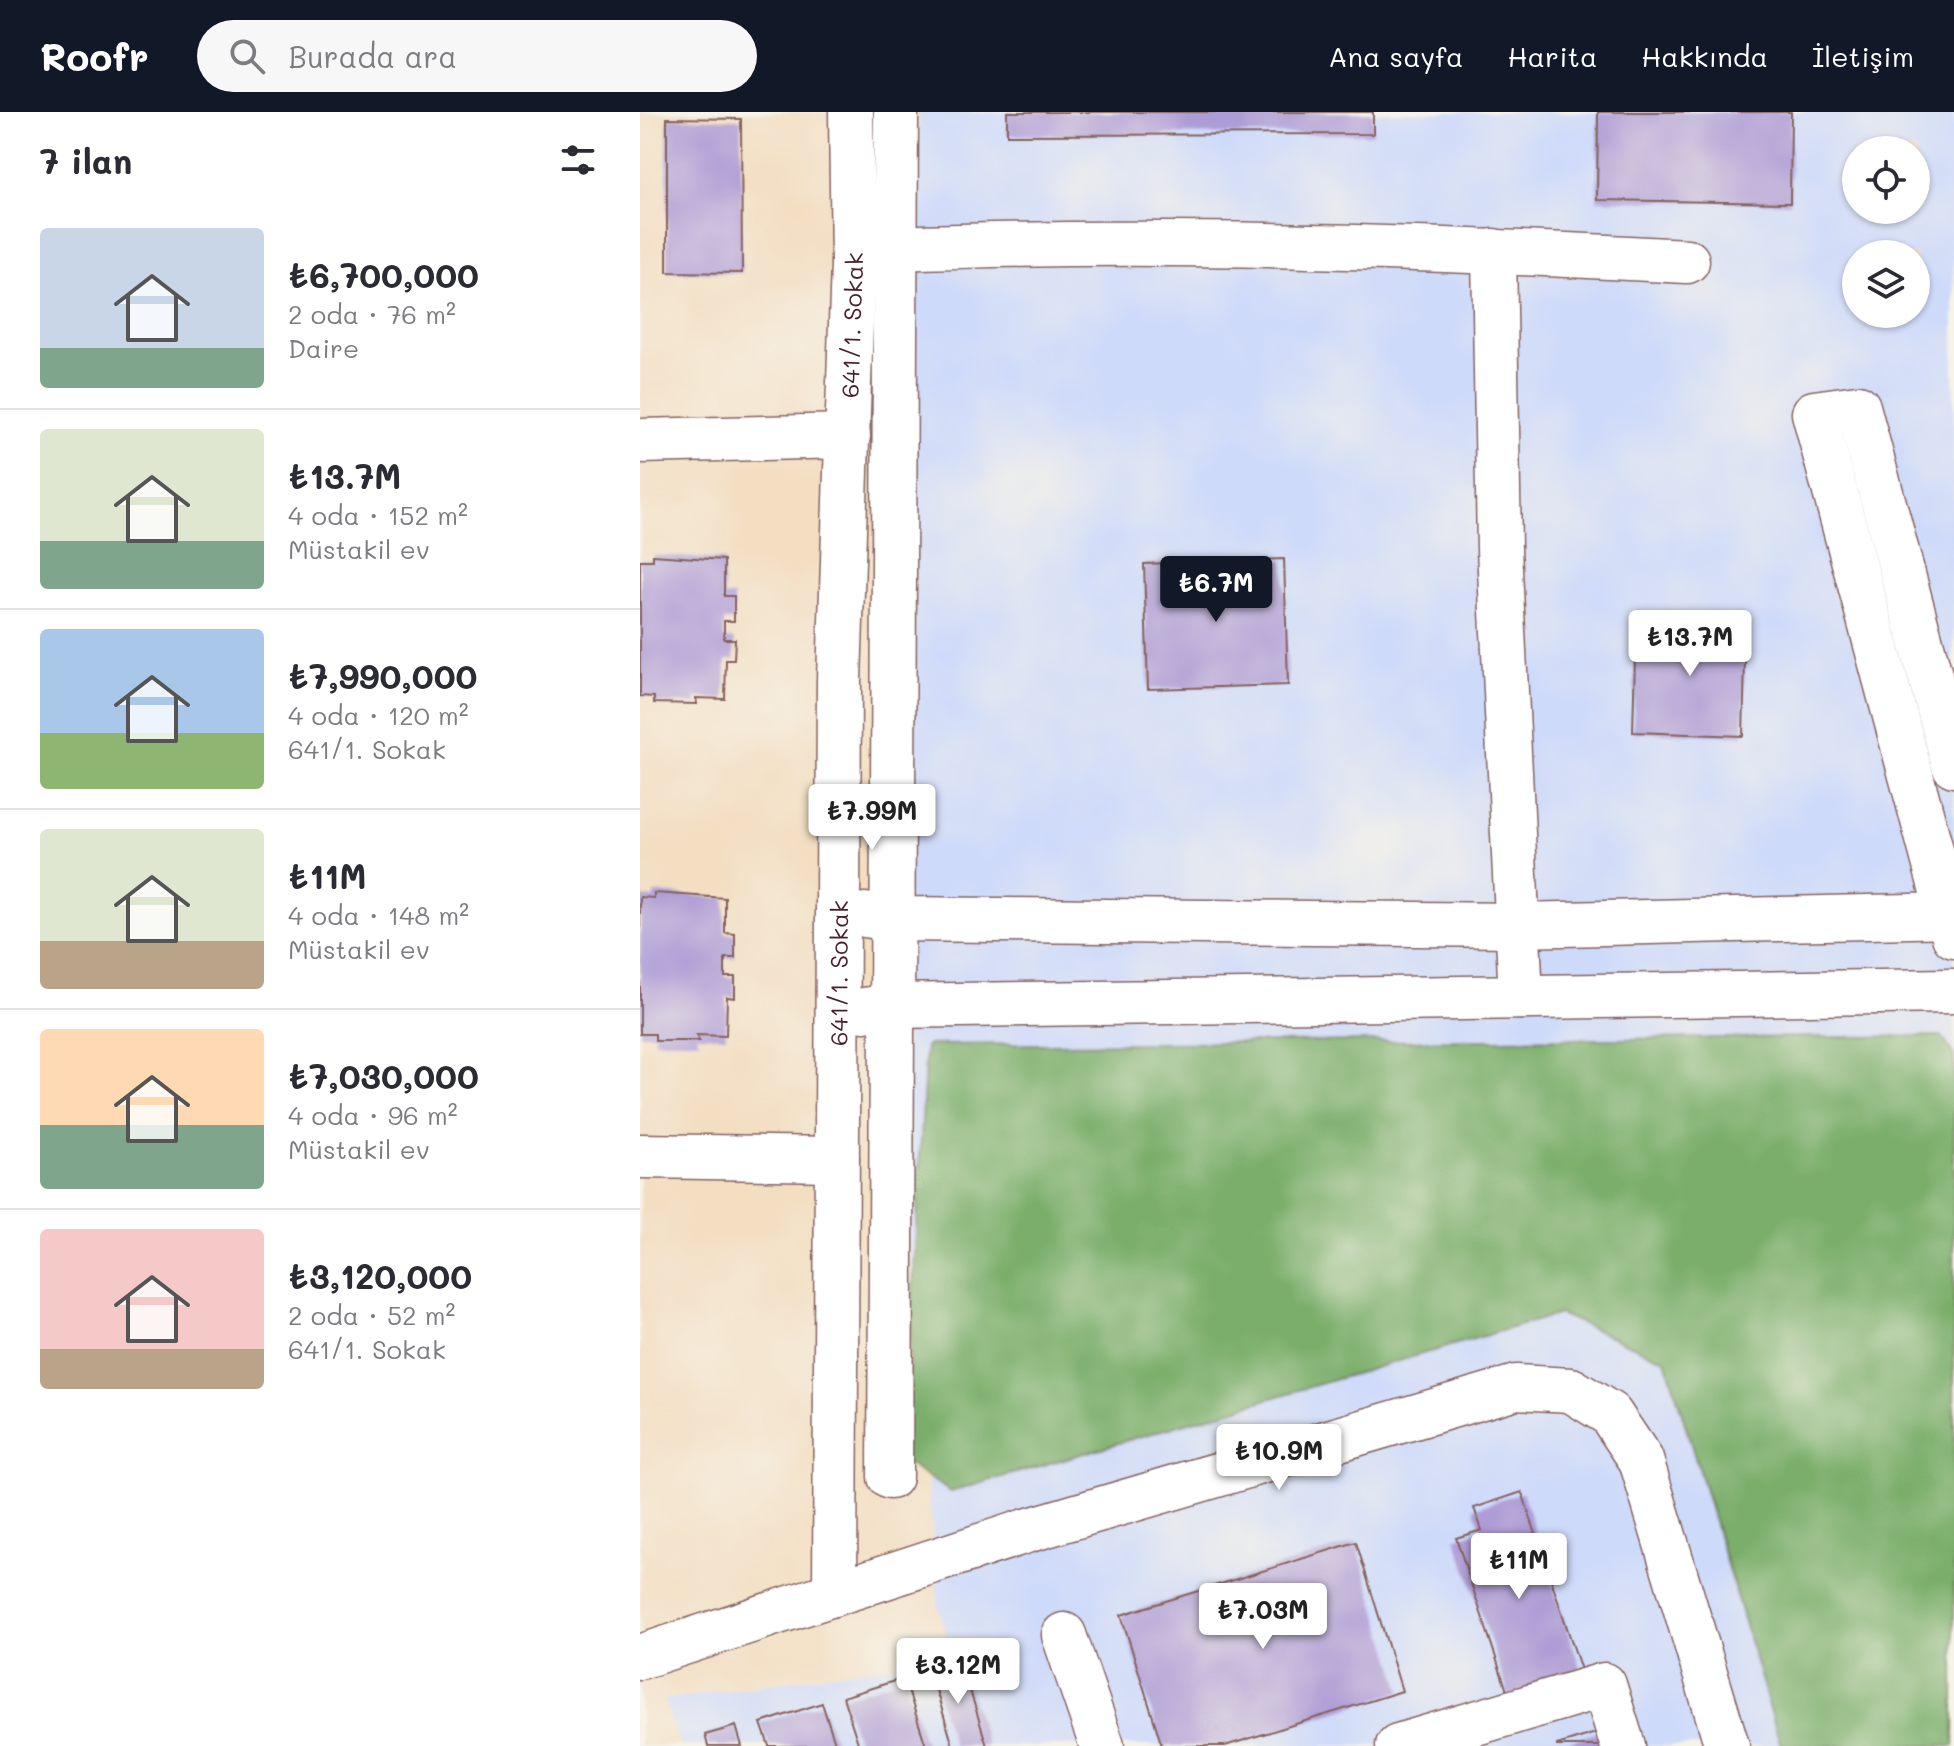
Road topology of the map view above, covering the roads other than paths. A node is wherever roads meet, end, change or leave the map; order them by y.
1 (851, 112) edge
2 (896, 112) edge
3 (896, 248) junction
4 (1494, 251) junction
5 (1687, 261) dead end
6 (848, 436) junction
7 (640, 441) edge
8 (1954, 765) edge
9 (838, 912) junction
10 (893, 919) junction
11 (1952, 922) edge
12 (1519, 925) junction
13 (1954, 991) edge
14 (1521, 997) junction
15 (891, 1006) junction
16 (837, 1014) junction
17 (640, 1156) edge
18 (837, 1159) junction
19 (890, 1477) dead end
20 (835, 1593) junction
21 (1064, 1635) dead end
22 (640, 1657) edge
23 (1102, 1746) edge
24 (1398, 1746) edge
25 (1623, 1746) edge
26 (1727, 1746) edge

1 - 6 street, 641/1. Sokak
2 - 3 street
3 - 4 street
3 - 10 street
4 - 5 street
4 - 12 street
6 - 7 street
6 - 9 street, 641/1. Sokak
8 - 11 street
9 - 10 street
9 - 16 street, 641/1. Sokak
10 - 12 street
10 - 15 street
11 - 12 street
12 - 14 street
13 - 14 street
14 - 15 street
15 - 16 street
15 - 19 street
16 - 18 street, 641/1. Sokak
17 - 18 street
18 - 20 street, 641/1. Sokak
20 - 22 street
20 - 26 street
21 - 23 street
24 - 25 street

